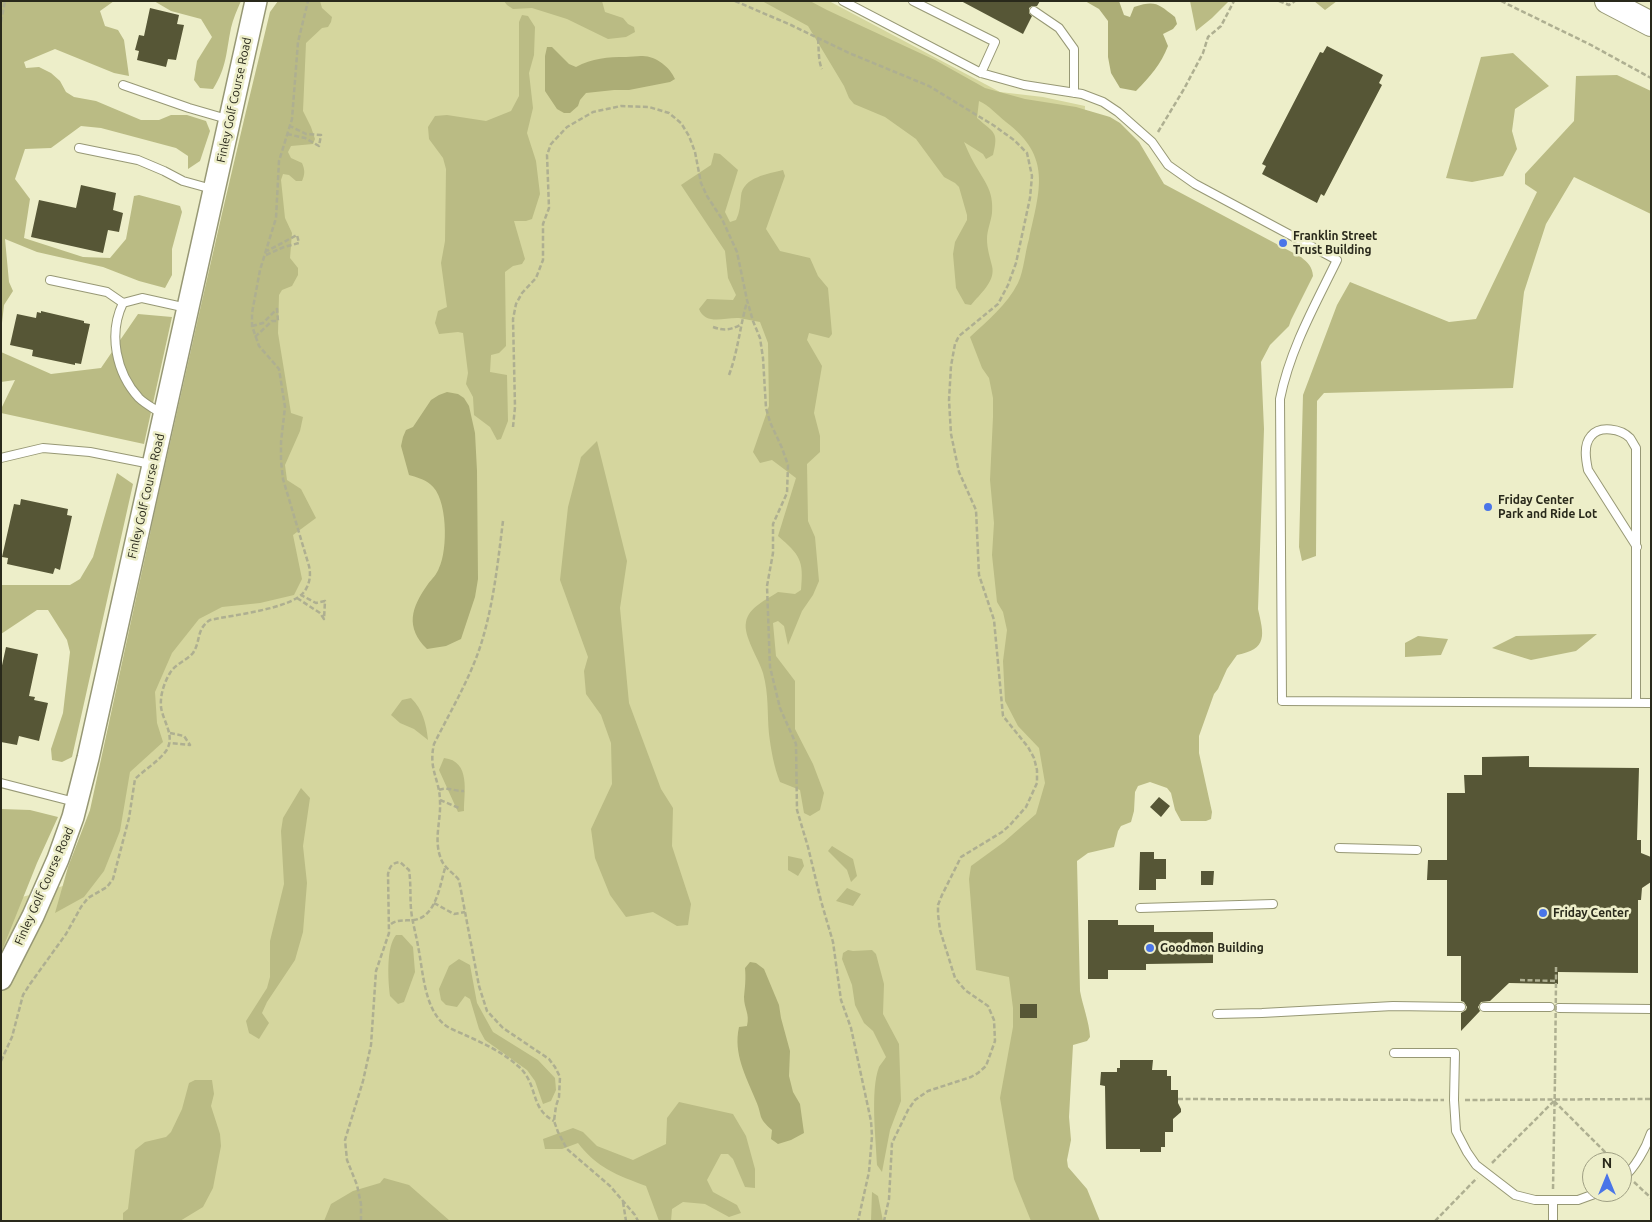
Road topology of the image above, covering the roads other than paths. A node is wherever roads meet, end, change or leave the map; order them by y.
1 (256, 1) edge
2 (843, 1) edge
3 (913, 1) edge
4 (1607, 1) edge
5 (1034, 11) dead end
6 (1651, 24) edge
7 (981, 73) junction
8 (123, 86) dead end
9 (1074, 92) junction
10 (229, 120) junction
11 (79, 148) dead end
12 (214, 190) junction
13 (50, 280) dead end
14 (123, 303) junction
15 (188, 308) junction
16 (164, 415) junction
17 (1, 458) edge
18 (153, 464) junction
19 (1637, 548) junction
20 (1636, 703) junction
21 (1651, 703) edge
22 (1, 783) edge
23 (77, 802) junction
24 (1339, 848) dead end
25 (1417, 850) dead end
26 (1273, 904) dead end
27 (1140, 908) dead end
28 (1, 979) edge
29 (1461, 1007) dead end
30 (1484, 1007) dead end
31 (1550, 1007) dead end
32 (1559, 1008) dead end
33 (1651, 1009) edge
34 (1218, 1014) dead end
35 (1394, 1053) dead end
36 (1651, 1132) edge
37 (1632, 1165) edge
38 (1582, 1199) edge
39 (1553, 1200) junction
40 (1553, 1221) edge

1 - 10 street, Finley Golf Course Road
2 - 7 lane
3 - 7 lane
4 - 6 main road
5 - 9 lane
7 - 9 lane
8 - 10 lane
9 - 20 lane
10 - 12 street, Finley Golf Course Road
11 - 12 lane
12 - 15 street, Finley Golf Course Road
13 - 14 lane
14 - 15 lane
14 - 16 lane
15 - 16 street, Finley Golf Course Road
16 - 18 street, Finley Golf Course Road
17 - 18 lane
18 - 23 street, Finley Golf Course Road
19 - 19 lane
19 - 20 lane
20 - 21 lane
22 - 23 lane
23 - 28 street, Finley Golf Course Road
24 - 25 lane
26 - 27 lane
29 - 34 lane
30 - 31 lane
32 - 33 lane
35 - 39 lane
36 - 37 lane
38 - 39 lane
39 - 40 lane

